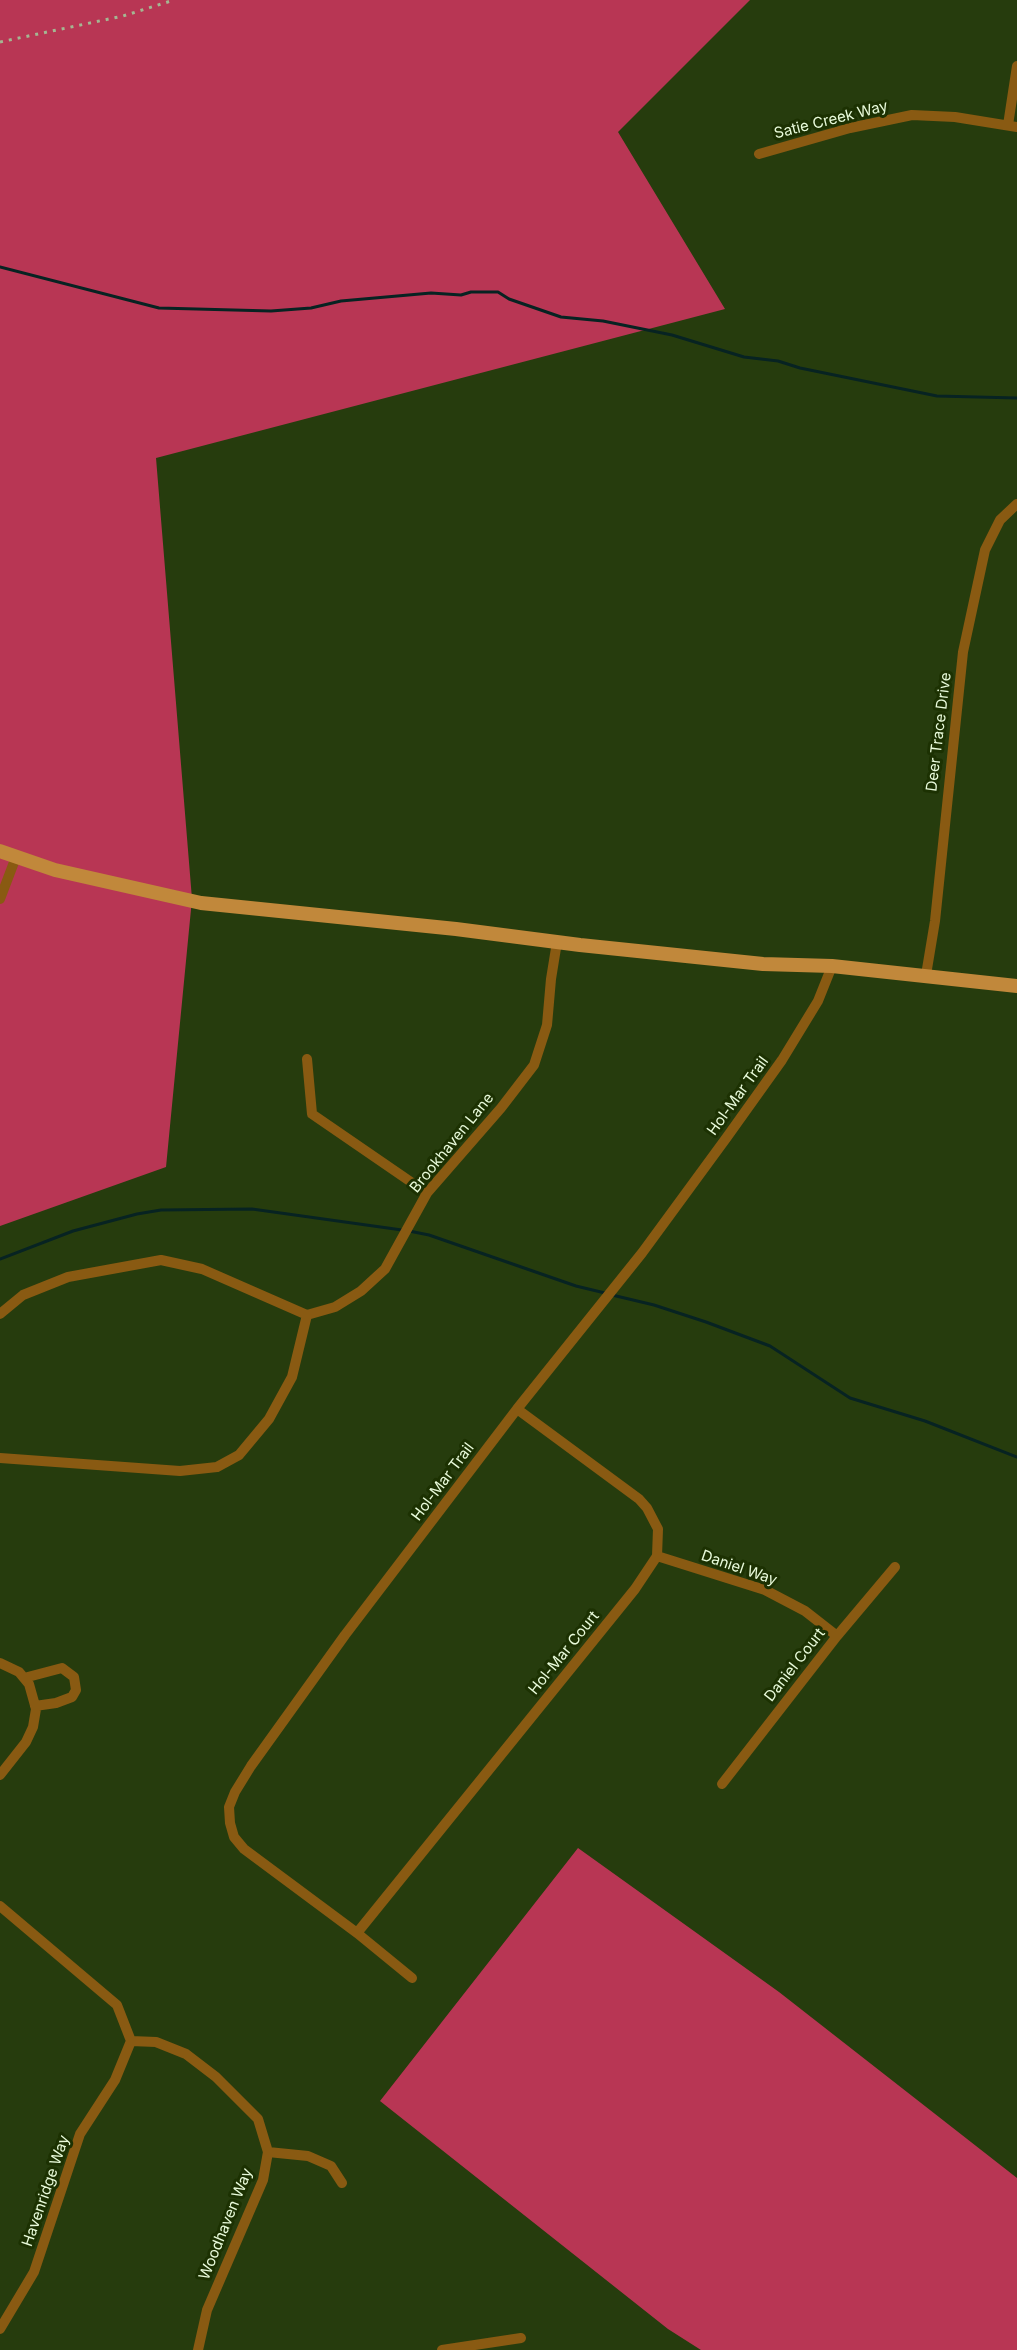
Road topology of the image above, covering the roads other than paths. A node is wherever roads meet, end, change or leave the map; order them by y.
1 (1017, 66) edge
2 (1013, 126) edge
3 (759, 154) dead end
4 (1017, 504) edge
5 (0, 851) edge
6 (16, 857) junction
7 (0, 899) edge
8 (557, 942) junction
9 (832, 966) junction
10 (926, 975) junction
11 (1017, 986) edge
12 (307, 1059) dead end
13 (427, 1192) junction
14 (0, 1314) edge
15 (307, 1315) junction
16 (517, 1409) junction
17 (0, 1458) edge
18 (657, 1556) junction
19 (895, 1567) dead end
20 (837, 1636) junction
21 (0, 1663) edge
22 (24, 1678) junction
23 (35, 1706) junction
24 (0, 1775) edge
25 (722, 1784) dead end
26 (0, 1906) edge
27 (357, 1933) junction
28 (412, 1978) dead end
29 (131, 2041) junction
30 (268, 2152) junction
31 (342, 2183) dead end
32 (0, 2329) edge
33 (521, 2338) dead end
34 (198, 2350) edge
35 (442, 2350) edge

1 - 2 street
2 - 3 street, Satie Creek Way
4 - 10 street, Deer Trace Drive
5 - 6 main road
6 - 7 street
6 - 8 main road
8 - 9 main road
8 - 13 street, Brookhaven Lane
9 - 10 main road
9 - 16 street, Hol-Mar Trail
10 - 11 main road
12 - 13 street
13 - 15 street, Brookhaven Lane
14 - 15 street
15 - 17 street
16 - 18 street
16 - 27 street, Hol-Mar Trail
18 - 20 street, Daniel Way
18 - 27 street, Hol-Mar Court
19 - 20 street, Daniel Court
20 - 25 street, Daniel Court
21 - 22 street
22 - 23 street
22 - 23 street
23 - 24 street
26 - 29 street
27 - 28 street, Hol-Mar Trail
29 - 30 street, Woodhaven Way
29 - 32 street, Havenridge Way
30 - 31 street
30 - 34 street, Woodhaven Way
33 - 35 street

